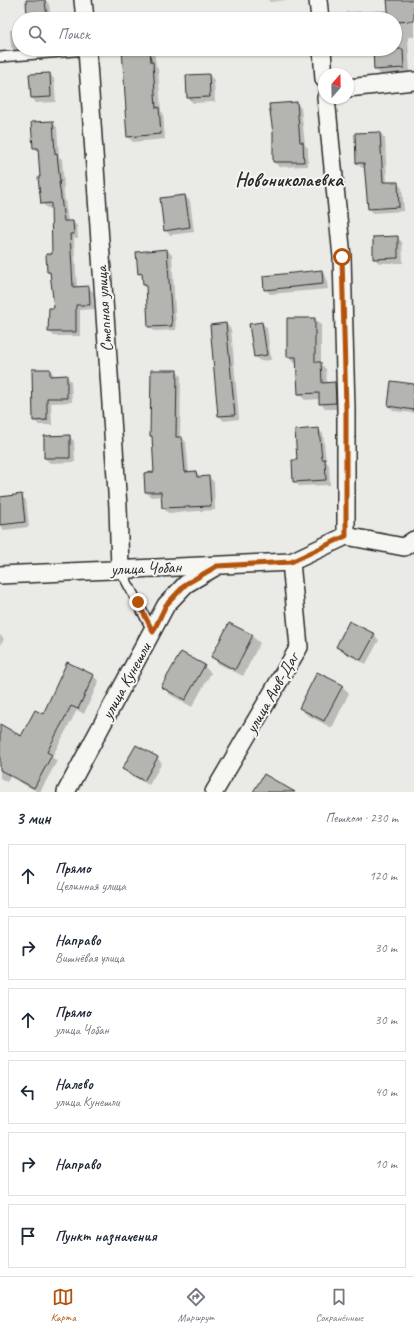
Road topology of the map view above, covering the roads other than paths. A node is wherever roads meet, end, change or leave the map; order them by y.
1 (83, 0) edge
2 (318, 0) edge
3 (84, 12) edge
4 (319, 12) edge
5 (12, 56) edge
6 (87, 56) edge
7 (322, 56) edge
8 (0, 57) edge
9 (323, 68) edge
10 (414, 81) edge
11 (354, 87) edge
12 (327, 104) edge
13 (346, 536) junction
14 (414, 540) edge
15 (291, 562) junction
16 (217, 566) junction
17 (120, 569) junction
18 (0, 575) edge
19 (153, 632) junction
20 (66, 792) edge
21 (214, 792) edge

1 - 3 street
2 - 4 street
5 - 8 lane
6 - 17 street, Степная улица
7 - 9 street
10 - 11 street
12 - 13 street
13 - 14 street
13 - 15 street
15 - 16 street, улица Чобан
15 - 21 street, улица Аюв-Даг
16 - 17 street, улица Чобан
16 - 19 street, улица Кунешли
17 - 18 street, улица Чобан
17 - 19 lane
19 - 20 street, улица Кунешли

